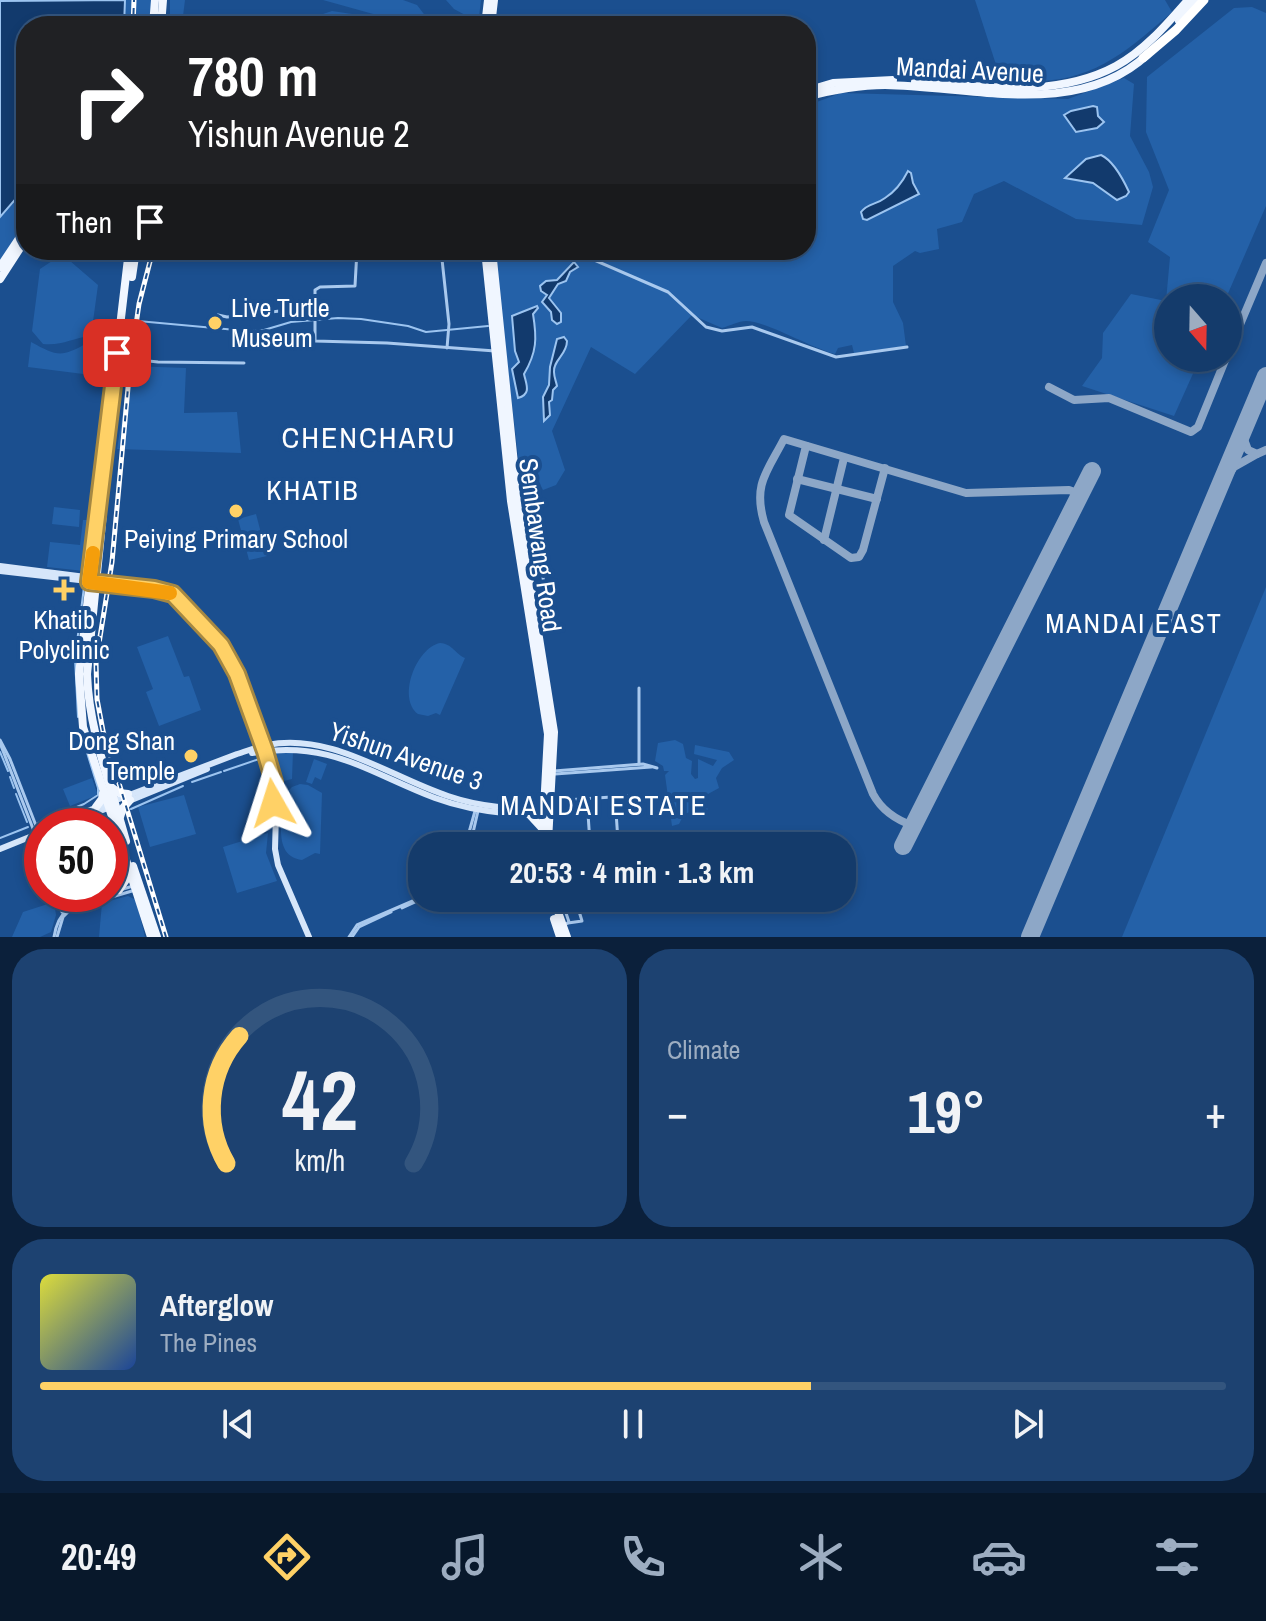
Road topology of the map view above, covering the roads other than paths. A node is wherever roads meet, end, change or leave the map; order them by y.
1 (1188, 0) edge
2 (1197, 0) edge
3 (1204, 0) edge
4 (1143, 58) junction
5 (816, 88) edge
6 (816, 94) edge
7 (16, 243) edge
8 (16, 254) edge
9 (128, 260) edge
10 (135, 260) edge
11 (357, 260) edge
12 (442, 260) edge
13 (491, 260) edge
14 (594, 260) edge
15 (0, 267) edge
16 (0, 279) edge
17 (314, 307) junction
18 (218, 315) dead end
19 (907, 347) dead end
20 (447, 348) junction
21 (499, 349) junction
22 (130, 359) dead end
23 (244, 363) dead end
24 (108, 446) junction
25 (528, 568) junction
26 (0, 569) edge
27 (522, 577) junction
28 (93, 580) junction
29 (537, 616) junction
30 (639, 688) dead end
31 (0, 742) edge
32 (266, 748) junction
33 (639, 764) junction
34 (554, 772) junction
35 (107, 787) junction
36 (627, 796) dead end
37 (129, 797) junction
38 (615, 797) junction
39 (587, 799) junction
40 (113, 804) junction
41 (477, 807) junction
42 (28, 808) edge
43 (98, 808) edge
44 (100, 808) edge
45 (114, 808) edge
46 (123, 808) edge
47 (543, 810) junction
48 (474, 832) edge
49 (543, 832) edge
50 (544, 832) edge
51 (589, 832) edge
52 (618, 832) edge
53 (24, 836) edge
54 (0, 847) edge
55 (128, 855) edge
56 (128, 865) edge
57 (130, 874) junction
58 (128, 877) edge
59 (137, 887) junction
60 (128, 889) edge
61 (128, 894) edge
62 (138, 902) junction
63 (408, 904) edge
64 (554, 912) edge
65 (558, 912) edge
66 (563, 912) edge
67 (579, 912) edge
68 (64, 913) edge
69 (565, 924) junction
70 (56, 937) edge
71 (154, 937) edge
72 (307, 937) edge
73 (350, 937) edge
74 (560, 937) edge
75 (567, 937) edge

1 - 5 main road, Mandai Avenue
2 - 4 main road, Mandai Avenue
3 - 4 highway
4 - 6 main road, Mandai Avenue
7 - 15 main road
8 - 16 main road
9 - 24 main road
10 - 24 main road
11 - 17 street
12 - 20 street
13 - 21 main road, Sembawang Road
14 - 19 street
17 - 18 street
17 - 20 street
20 - 21 street
21 - 25 main road, Sembawang Road
21 - 27 main road, Sembawang Road
22 - 23 street
24 - 28 main road
25 - 27 street
25 - 29 main road, Sembawang Road
25 - 29 street
26 - 28 main road
27 - 34 main road, Sembawang Road
28 - 32 main road
28 - 35 main road
29 - 34 main road, Sembawang Road
30 - 33 street
31 - 42 street
32 - 37 main road, Yishun Avenue 3
32 - 41 main road, Yishun Avenue 3
32 - 72 main road
33 - 34 street
33 - 34 street
34 - 47 main road, Sembawang Road
35 - 37 main road
35 - 40 main road
35 - 43 main road
36 - 38 street
37 - 40 main road, Yishun Avenue 3
37 - 46 main road
38 - 39 street
38 - 52 street
39 - 47 street
39 - 51 street
40 - 44 main road, Yishun Avenue 3
40 - 45 main road
41 - 47 main road, Yishun Avenue 3
41 - 48 street
47 - 49 main road, Sembawang Road
47 - 50 main road, Sembawang Road
53 - 54 main road
55 - 59 main road
56 - 57 main road
57 - 58 main road
57 - 59 main road
59 - 60 street
59 - 62 main road
59 - 71 main road
61 - 62 main road
62 - 71 main road
63 - 73 street
64 - 74 main road
65 - 69 main road
66 - 69 street
67 - 69 street
68 - 70 street
69 - 75 main road

